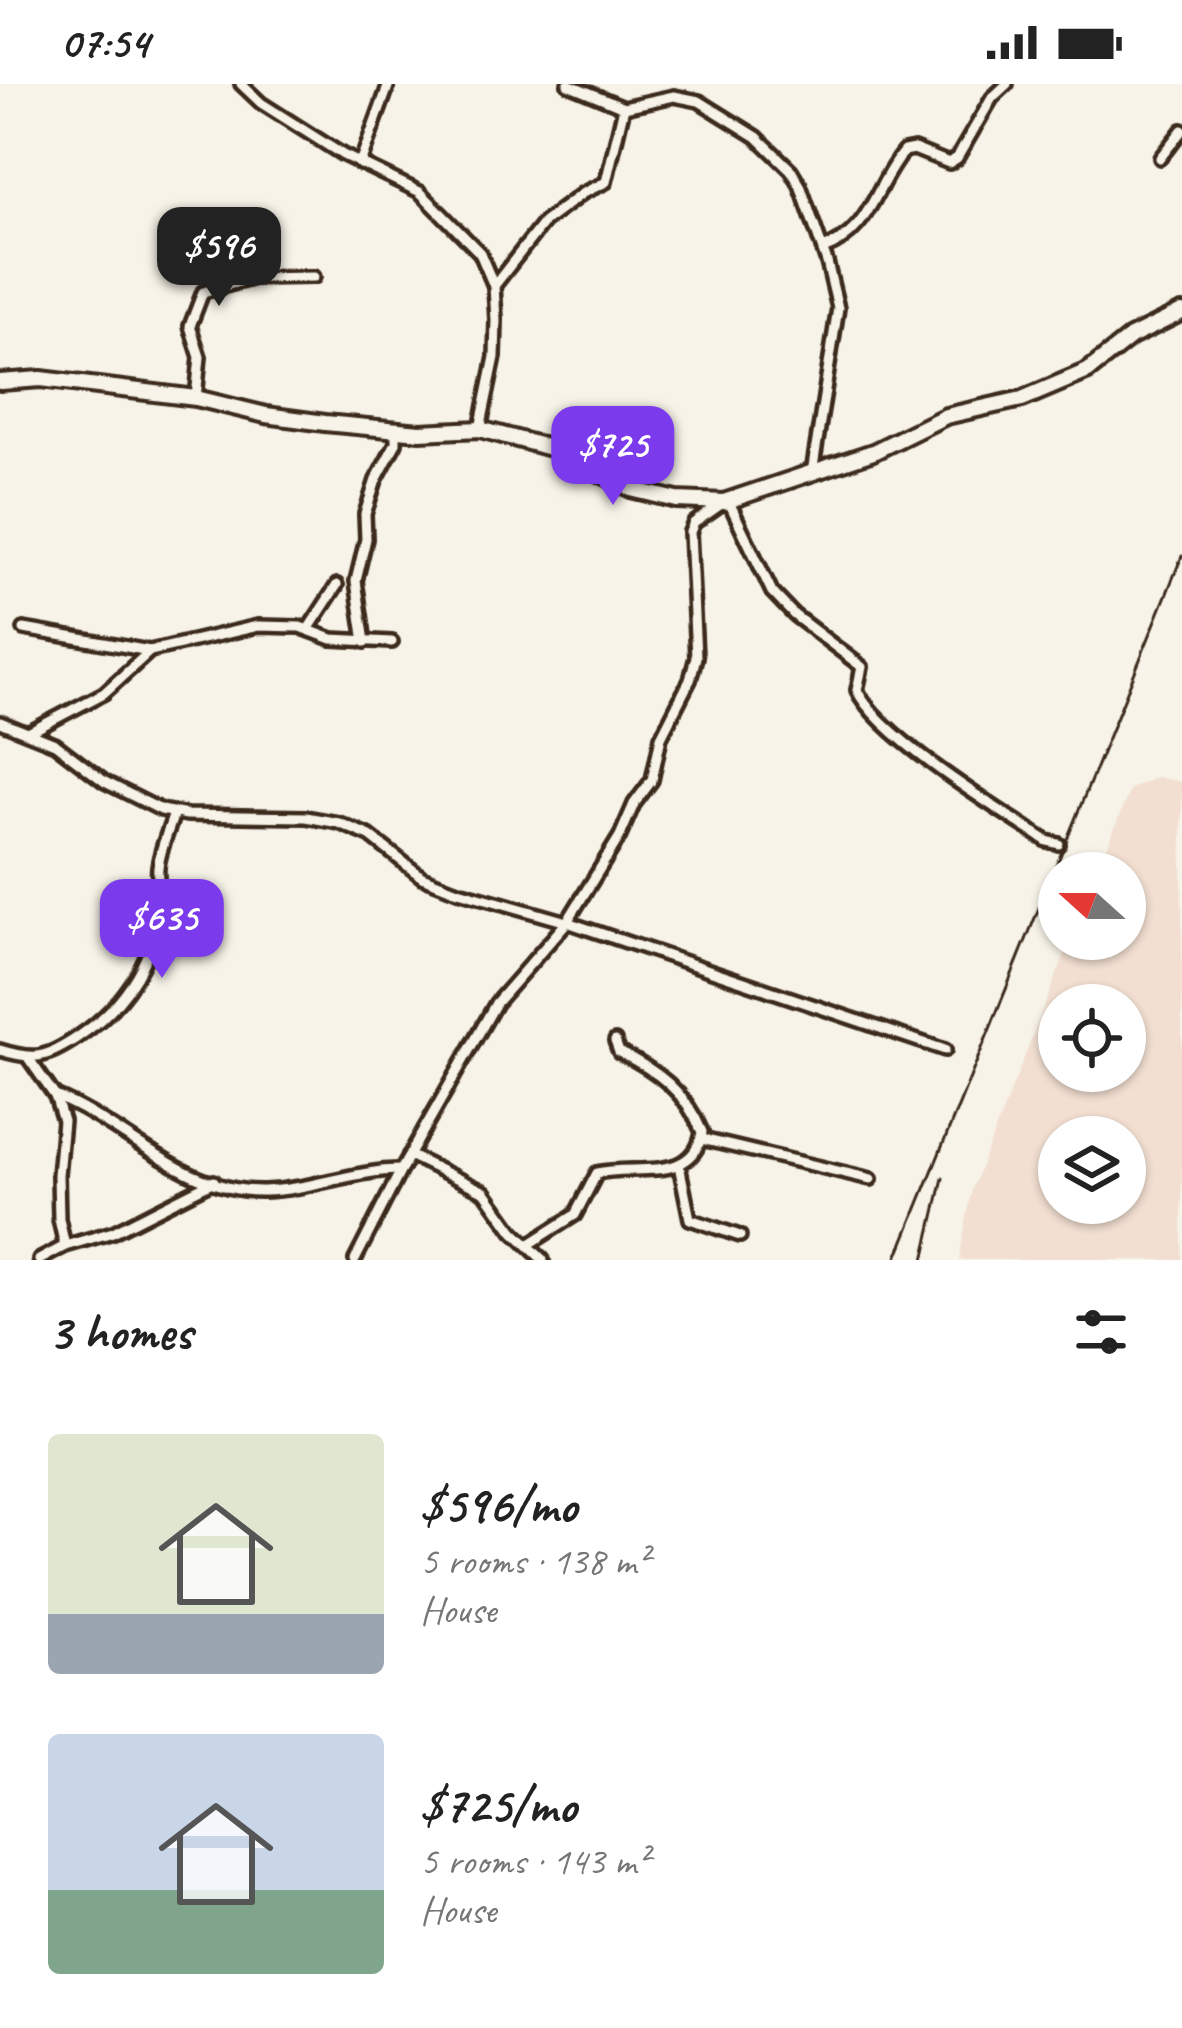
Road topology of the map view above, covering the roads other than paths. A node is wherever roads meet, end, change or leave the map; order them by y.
1 (241, 84) edge
2 (389, 84) edge
3 (568, 84) edge
4 (1007, 84) edge
5 (624, 107) junction
6 (1182, 130) edge
7 (1160, 158) dead end
8 (360, 164) junction
9 (823, 250) junction
10 (314, 277) dead end
11 (494, 286) junction
12 (1182, 312) edge
13 (0, 382) edge
14 (196, 398) junction
15 (396, 429) junction
16 (480, 429) junction
17 (812, 473) junction
18 (726, 501) junction
19 (337, 585) dead end
20 (309, 628) junction
21 (24, 629) dead end
22 (365, 642) junction
23 (392, 642) dead end
24 (150, 651) junction
25 (0, 722) edge
26 (30, 732) junction
27 (174, 813) junction
28 (1059, 844) dead end
29 (567, 922) junction
30 (616, 1041) dead end
31 (0, 1050) edge
32 (945, 1050) dead end
33 (29, 1059) junction
34 (56, 1096) junction
35 (702, 1138) junction
36 (409, 1155) junction
37 (679, 1165) junction
38 (400, 1170) junction
39 (871, 1179) dead end
40 (214, 1181) junction
41 (740, 1236) dead end
42 (528, 1245) junction
43 (65, 1246) junction
44 (39, 1260) edge
45 (355, 1260) edge
46 (542, 1260) edge

1 - 8 street
2 - 8 street
3 - 5 street
4 - 9 street
5 - 9 street
5 - 11 street
6 - 7 street
8 - 11 street
9 - 17 street
10 - 14 street
11 - 16 street
12 - 17 street
13 - 14 street
14 - 15 street
15 - 16 street
15 - 22 street
16 - 18 street
17 - 18 street
18 - 28 street
18 - 29 street
19 - 20 street
20 - 22 street
20 - 24 street
21 - 24 street
22 - 23 street
24 - 26 street
25 - 26 street
26 - 27 street
27 - 29 street
27 - 33 street
29 - 32 street
29 - 36 street
30 - 35 street
31 - 33 street
33 - 34 street
34 - 40 street
34 - 43 street
35 - 37 street
35 - 39 street
36 - 38 street
36 - 42 street
37 - 41 street
37 - 42 street
38 - 40 street
38 - 45 street
40 - 43 street
42 - 46 street
43 - 44 street

